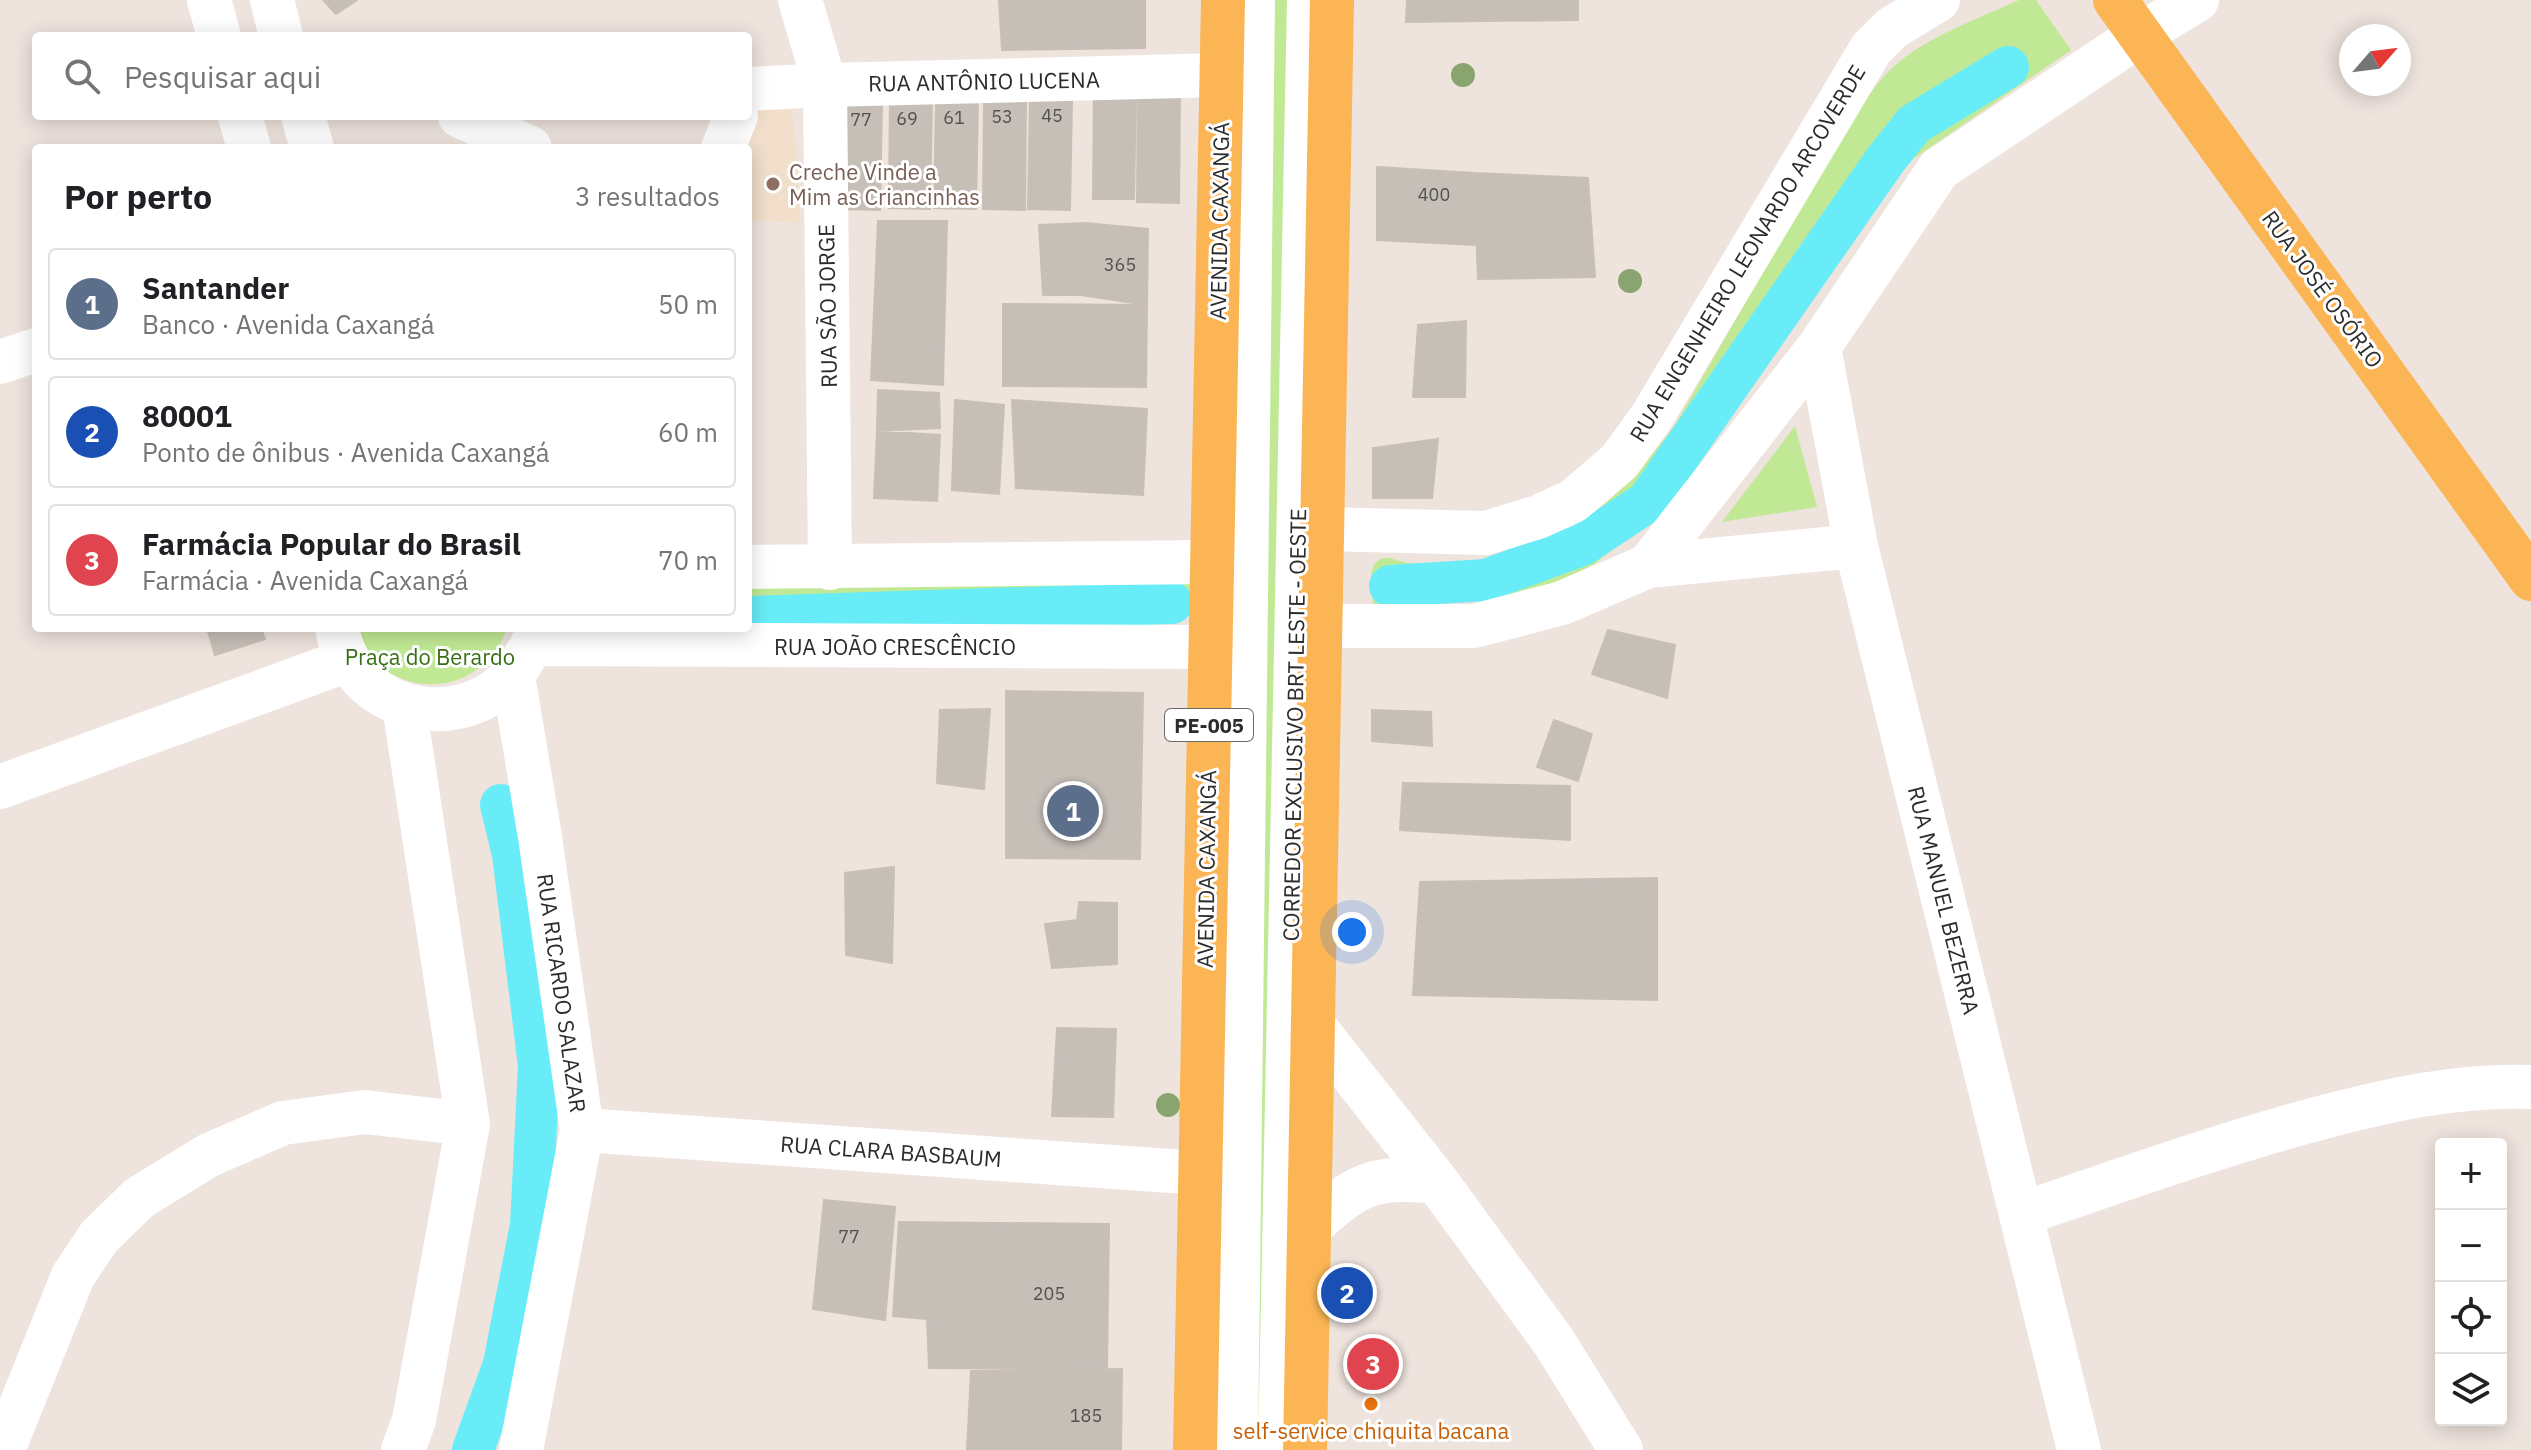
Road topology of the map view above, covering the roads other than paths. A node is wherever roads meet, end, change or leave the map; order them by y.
1 (209, 0) edge
2 (272, 0) edge
3 (800, 0) edge
4 (1223, 0) edge
5 (1253, 0) edge
6 (1309, 0) edge
7 (1332, 0) edge
8 (1938, 0) edge
9 (2115, 0) edge
10 (2197, 0) edge
11 (218, 32) edge
12 (280, 32) edge
13 (2141, 34) junction
14 (1222, 75) junction
15 (825, 85) junction
16 (752, 89) edge
17 (241, 120) edge
18 (304, 120) edge
19 (469, 120) edge
20 (734, 120) edge
21 (248, 144) edge
22 (311, 144) edge
23 (521, 144) edge
24 (725, 144) edge
25 (1819, 347) junction
26 (32, 351) edge
27 (0, 362) edge
28 (1322, 529) junction
29 (1856, 546) junction
30 (1212, 562) junction
31 (1648, 566) junction
32 (752, 567) edge
33 (830, 568) junction
34 (2531, 579) edge
35 (1321, 626) junction
36 (343, 644) edge
37 (1211, 647) junction
38 (526, 649) edge
39 (404, 705) junction
40 (0, 787) edge
41 (1313, 1025) junction
42 (2531, 1087) edge
43 (468, 1124) junction
44 (582, 1130) junction
45 (1200, 1173) junction
46 (1437, 1182) junction
47 (2022, 1214) junction
48 (1309, 1228) junction
49 (525, 1449) edge
50 (3, 1450) edge
51 (403, 1450) edge
52 (1195, 1450) edge
53 (1236, 1450) edge
54 (1280, 1450) edge
55 (1305, 1450) edge
56 (1621, 1450) edge
57 (2079, 1450) edge

1 - 11 street
2 - 12 street
3 - 15 street, RUA SÃO JORGE
4 - 14 main road, AVENIDA CAXANGÁ / PE-005
5 - 53 street
6 - 54 street, CORREDOR EXCLUSIVO BRT LESTE - OESTE
7 - 28 main road
8 - 28 street, RUA ENGENHEIRO LEONARDO ARCOVERDE
9 - 13 main road, RUA JOSÉ OSÓRIO
10 - 13 street
13 - 25 street
13 - 34 main road, RUA JOSÉ OSÓRIO
14 - 15 street, RUA ANTÔNIO LUCENA
14 - 30 main road, AVENIDA CAXANGÁ / PE-005
15 - 16 street, RUA ANTÔNIO LUCENA
15 - 33 street, RUA SÃO JORGE
17 - 21 street
18 - 22 street
19 - 23 street
20 - 24 street
25 - 29 street, RUA MANUEL BEZERRA
25 - 31 street
26 - 27 street
28 - 35 main road
29 - 31 street
29 - 47 street, RUA MANUEL BEZERRA
30 - 33 street
30 - 37 main road, AVENIDA CAXANGÁ / PE-005
31 - 35 street
32 - 33 street
35 - 41 main road
36 - 39 street
36 - 40 street
37 - 38 street, RUA JOÃO CRESCÊNCIO
37 - 45 main road, AVENIDA CAXANGÁ / PE-005
38 - 39 street
38 - 44 street, RUA RICARDO SALAZAR
39 - 43 street
41 - 46 street
41 - 48 main road
42 - 47 street
43 - 50 street
43 - 51 street
44 - 45 street, RUA CLARA BASBAUM
44 - 49 street, RUA RICARDO SALAZAR
45 - 52 main road, AVENIDA CAXANGÁ / PE-005
46 - 48 street
46 - 56 street
47 - 57 street, RUA MANUEL BEZERRA
48 - 55 main road

